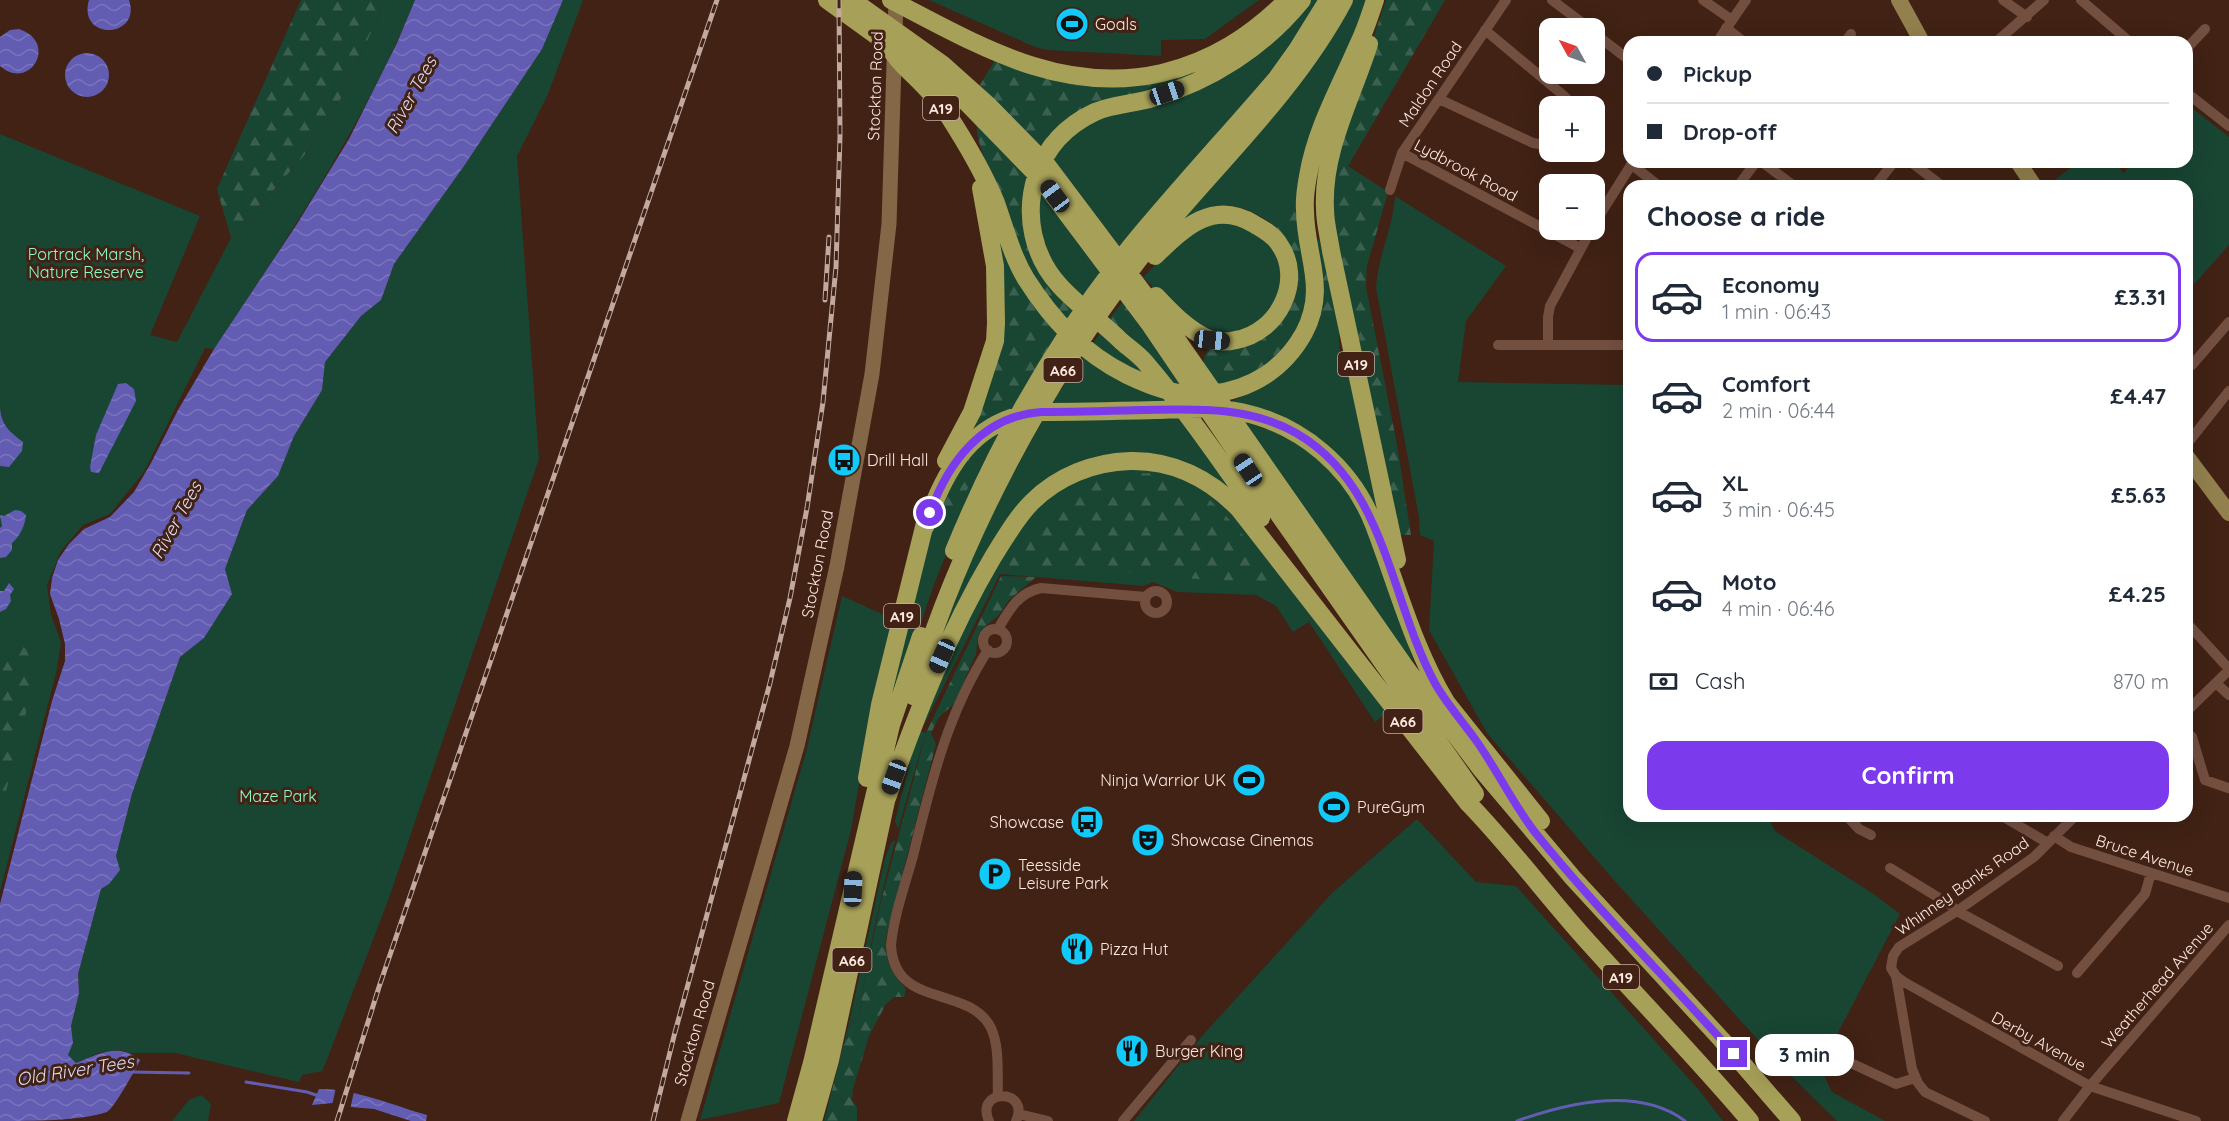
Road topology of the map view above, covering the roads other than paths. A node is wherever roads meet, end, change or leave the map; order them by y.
1 (827, 0) edge
2 (852, 0) edge
3 (893, 0) edge
4 (1287, 0) edge
5 (1302, 0) edge
6 (1328, 0) edge
7 (1344, 0) edge
8 (1375, 0) edge
9 (1382, 0) edge
10 (1506, 0) edge
11 (1552, 0) edge
12 (1702, 0) edge
13 (1746, 0) edge
14 (1899, 0) edge
15 (2003, 0) edge
16 (2044, 0) edge
17 (2081, 0) edge
18 (2027, 17) junction
19 (1576, 18) edge
20 (1729, 24) junction
21 (2205, 29) dead end
22 (1485, 30) junction
23 (1721, 36) edge
24 (1739, 36) edge
25 (1919, 36) edge
26 (2003, 36) edge
27 (2123, 36) edge
28 (1605, 41) edge
29 (2193, 42) edge
30 (888, 44) junction
31 (1623, 55) edge
32 (1565, 96) edge
33 (2193, 98) edge
34 (1439, 99) junction
35 (2229, 126) edge
36 (1539, 144) edge
37 (1401, 153) junction
38 (976, 164) junction
39 (1629, 168) edge
40 (1638, 168) edge
41 (1770, 168) edge
42 (1889, 168) edge
43 (1919, 168) edge
44 (1652, 180) edge
45 (1786, 180) edge
46 (1880, 180) edge
47 (1934, 180) edge
48 (1390, 190) dead end
49 (1605, 206) edge
50 (1100, 235) joint
51 (1585, 240) edge
52 (1580, 248) junction
53 (1113, 295) junction
54 (1154, 311) junction
55 (2229, 322) edge
56 (1498, 345) dead end
57 (1548, 345) junction
58 (1623, 345) edge
59 (2193, 364) edge
60 (2229, 391) edge
61 (971, 432) junction
62 (2193, 436) edge
63 (2193, 465) edge
64 (2229, 513) edge
65 (1146, 597) dead end
66 (1404, 609) junction
67 (998, 629) junction
68 (2193, 630) edge
69 (1340, 637) junction
70 (988, 650) junction
71 (2229, 670) edge
72 (2216, 683) junction
73 (2229, 695) edge
74 (2193, 705) edge
75 (1476, 739) junction
76 (2193, 740) edge
77 (2228, 788) edge
78 (887, 798) junction
79 (1853, 822) edge
80 (2015, 822) edge
81 (2067, 822) edge
82 (1532, 828) junction
83 (1494, 830) junction
84 (1871, 836) dead end
85 (2051, 839) junction
86 (1890, 868) dead end
87 (2151, 873) junction
88 (853, 889) junction
89 (2229, 898) edge
90 (1957, 911) junction
91 (2229, 925) edge
92 (1621, 930) junction
93 (2058, 966) dead end
94 (2078, 974) dead end
95 (1896, 976) junction
96 (1191, 1040) dead end
97 (1853, 1064) dead end
98 (1915, 1077) junction
99 (2090, 1086) junction
100 (998, 1096) junction
101 (1018, 1117) edge
102 (688, 1121) edge
103 (796, 1121) edge
104 (813, 1121) edge
105 (989, 1121) edge
106 (1048, 1121) edge
107 (1123, 1121) edge
108 (1750, 1121) edge
109 (1792, 1121) edge
110 (1985, 1121) edge
111 (2063, 1121) edge
112 (2196, 1121) edge

1 - 30 highway, A19
2 - 50 highway, A19
3 - 4 highway
3 - 102 main road, Stockton Road
5 - 69 highway, A66
6 - 88 highway, A66
7 - 53 highway, A66
8 - 38 highway, A19
9 - 66 highway, A19
10 - 22 street, Maldon Road
11 - 19 street
12 - 20 street
13 - 20 street
14 - 25 main road
15 - 18 street
16 - 18 street
17 - 27 street
18 - 26 street
20 - 23 street
20 - 24 street
21 - 29 street
22 - 32 street
22 - 34 street, Maldon Road
28 - 31 street
30 - 38 highway, A19
30 - 54 highway, A19
33 - 35 street
34 - 36 street
34 - 37 street, Maldon Road
37 - 48 street, Maldon Road
37 - 52 street, Lydbrook Road
38 - 61 highway, A19
39 - 49 street
40 - 44 street
41 - 45 street
42 - 46 street
43 - 47 street
50 - 54 highway, A66
51 - 52 street
52 - 57 street
53 - 54 highway, A66
53 - 78 highway, A66
54 - 82 highway, A19
54 - 83 highway, A19
55 - 59 street
56 - 57 street
57 - 58 street
60 - 62 street
61 - 66 highway, A19
61 - 88 highway, A19
63 - 64 main road
65 - 67 street
66 - 75 highway, A19
67 - 70 street
67 - 70 street
68 - 71 street
69 - 78 highway, A66
69 - 83 highway, A66
70 - 100 street
71 - 72 street
72 - 73 street
72 - 74 street
75 - 82 highway, A19
75 - 92 highway, A19
76 - 77 street
78 - 104 highway, A66
79 - 84 street
80 - 85 street, Bruce Avenue
81 - 85 street, Whinney Banks Road
82 - 92 highway, A19
83 - 108 highway, A19
85 - 87 street, Bruce Avenue
85 - 90 street, Whinney Banks Road
86 - 90 street
87 - 89 street, Bruce Avenue
87 - 94 street
88 - 103 highway, A66
90 - 93 street
90 - 95 street, Whinney Banks Road
91 - 99 street, Weatherhead Avenue
92 - 109 highway, A19
95 - 98 street
95 - 99 street, Derby Avenue
96 - 107 street
97 - 98 street
98 - 110 street
99 - 111 street, Weatherhead Avenue
99 - 112 street, Derby Avenue
100 - 101 street
100 - 105 street
101 - 106 street

